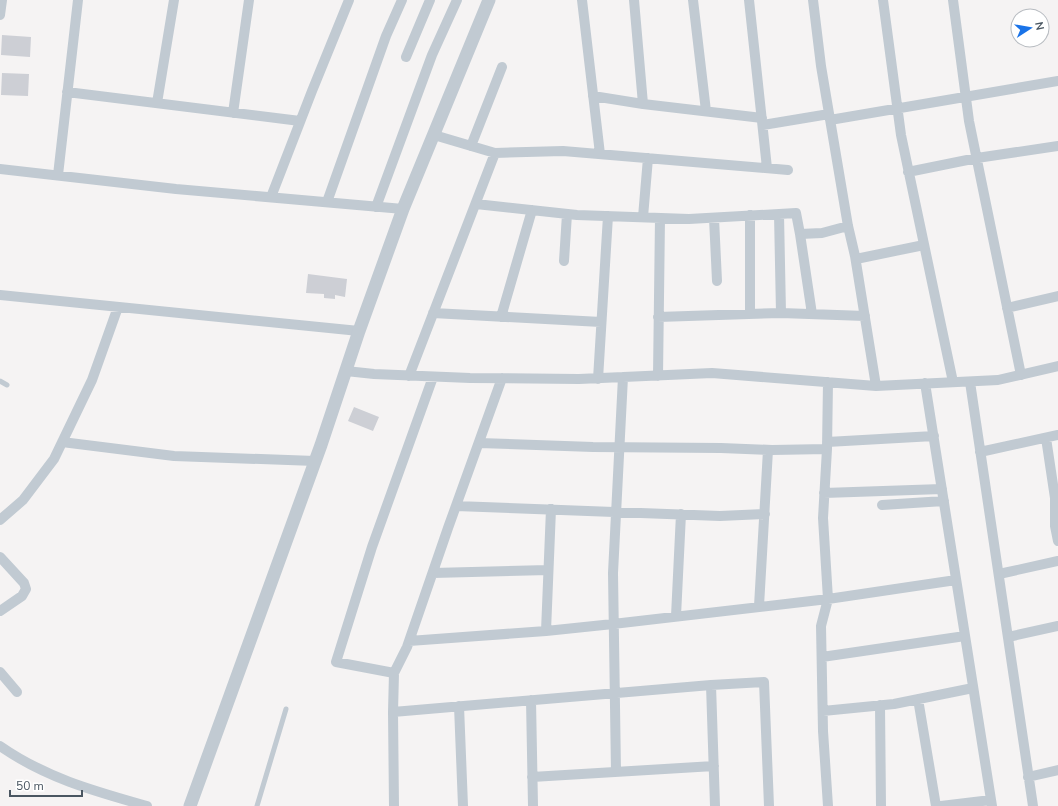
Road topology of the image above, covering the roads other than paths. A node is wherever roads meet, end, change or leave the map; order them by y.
1 (2, 0) edge
2 (78, 0) edge
3 (174, 0) edge
4 (249, 0) edge
5 (349, 0) edge
6 (402, 0) edge
7 (430, 0) edge
8 (457, 0) edge
9 (490, 0) edge
10 (582, 0) edge
11 (634, 0) edge
12 (693, 0) edge
13 (749, 0) edge
14 (814, 0) edge
15 (883, 0) edge
16 (953, 0) edge
17 (0, 15) edge
18 (406, 57) dead end
19 (502, 67) dead end
20 (1058, 81) edge
21 (67, 92) junction
22 (593, 96) junction
23 (966, 97) junction
24 (157, 103) junction
25 (643, 104) junction
26 (897, 108) junction
27 (706, 111) junction
28 (233, 113) junction
29 (830, 117) junction
30 (300, 121) junction
31 (762, 121) junction
32 (434, 135) junction
33 (471, 146) junction
34 (1058, 146) edge
35 (495, 153) junction
36 (600, 154) junction
37 (648, 158) junction
38 (977, 158) junction
39 (767, 168) junction
40 (0, 169) edge
41 (788, 170) dead end
42 (908, 172) junction
43 (58, 175) junction
44 (271, 197) junction
45 (327, 202) junction
46 (476, 204) junction
47 (376, 207) junction
48 (403, 209) junction
49 (532, 210) junction
50 (567, 214) junction
51 (779, 214) junction
52 (750, 215) junction
53 (608, 216) junction
54 (643, 217) junction
55 (660, 218) junction
56 (714, 218) junction
57 (848, 226) junction
58 (800, 234) junction
59 (924, 245) junction
60 (856, 259) junction
61 (564, 261) dead end
62 (717, 280) dead end
63 (0, 295) edge
64 (1058, 296) edge
65 (118, 307) junction
66 (1007, 308) junction
67 (433, 313) junction
68 (750, 313) junction
69 (781, 313) junction
70 (812, 314) junction
71 (865, 316) junction
72 (501, 317) junction
73 (658, 317) junction
74 (602, 322) junction
75 (359, 331) junction
76 (1058, 366) edge
77 (346, 371) junction
78 (1021, 375) junction
79 (409, 376) junction
80 (433, 376) junction
81 (658, 376) junction
82 (623, 377) junction
83 (502, 378) junction
84 (598, 378) junction
85 (0, 381) edge
86 (828, 382) junction
87 (953, 382) junction
88 (970, 382) junction
89 (925, 383) junction
90 (7, 385) dead end
91 (876, 386) junction
92 (1058, 435) edge
93 (934, 436) junction
94 (1046, 438) junction
95 (62, 442) junction
96 (479, 443) junction
97 (827, 445) junction
98 (618, 447) junction
99 (768, 450) junction
100 (980, 452) junction
101 (315, 461) junction
102 (942, 489) junction
103 (824, 493) junction
104 (1057, 497) edge
105 (944, 501) junction
106 (882, 505) dead end
107 (456, 506) junction
108 (550, 509) junction
109 (615, 511) junction
110 (681, 514) junction
111 (765, 514) junction
112 (0, 520) edge
113 (1058, 541) edge
114 (0, 557) edge
115 (1058, 561) edge
116 (548, 570) junction
117 (433, 573) junction
118 (999, 574) junction
119 (956, 580) junction
120 (828, 598) junction
121 (759, 606) junction
122 (0, 611) edge
123 (676, 616) junction
124 (613, 624) junction
125 (1058, 626) edge
126 (546, 631) junction
127 (965, 636) junction
128 (1008, 637) junction
129 (409, 641) junction
130 (822, 656) junction
131 (0, 672) edge
132 (394, 673) junction
133 (710, 685) junction
134 (973, 688) junction
135 (17, 692) dead end
136 (614, 693) junction
137 (918, 699) junction
138 (531, 700) junction
139 (880, 705) junction
140 (459, 706) junction
141 (286, 709) dead end
142 (822, 711) junction
143 (393, 712) junction
144 (0, 746) edge
145 (714, 766) junction
146 (1058, 770) edge
147 (616, 772) junction
148 (532, 777) junction
149 (1028, 777) junction
150 (991, 803) edge
151 (147, 806) edge
152 (190, 806) edge
153 (257, 806) edge
154 (394, 806) edge
155 (463, 806) edge
156 (533, 806) edge
157 (715, 806) edge
158 (769, 806) edge
159 (828, 806) edge
160 (881, 806) edge
161 (936, 806) edge
162 (941, 806) edge
163 (1033, 806) edge

1 - 17 street
2 - 21 street
3 - 24 street
4 - 28 street
5 - 30 street
6 - 45 street
7 - 18 street
8 - 47 street
9 - 32 street
10 - 22 street
11 - 25 street
12 - 27 street
13 - 31 street
14 - 29 street
15 - 26 street
16 - 23 street
19 - 33 street
20 - 23 street
21 - 24 street
21 - 43 street
22 - 25 street
22 - 36 street
23 - 26 street
23 - 38 street
24 - 28 street
25 - 27 street
26 - 29 street
26 - 42 street
27 - 31 street
28 - 30 street
29 - 31 street
29 - 57 street
30 - 44 street
31 - 39 street
32 - 33 street
32 - 48 street
33 - 35 street
34 - 38 street
35 - 36 street
35 - 46 street
36 - 37 street
37 - 39 street
37 - 54 street
38 - 42 street
38 - 66 street
39 - 41 street
40 - 43 street
42 - 59 street
43 - 44 street
44 - 45 street
45 - 47 street
46 - 49 street
46 - 67 street
47 - 48 street
48 - 75 street
49 - 50 street
49 - 72 street
50 - 53 street
50 - 61 street
51 - 52 street
51 - 58 street
51 - 69 street
52 - 56 street
52 - 68 street
53 - 54 street
53 - 74 street
54 - 55 street
55 - 56 street
55 - 73 street
56 - 62 street
57 - 58 street
57 - 60 street
58 - 70 street
59 - 60 street
59 - 87 street
60 - 71 street
63 - 65 street
64 - 66 street
65 - 75 street
65 - 95 street
66 - 78 street
67 - 72 street
67 - 79 street
68 - 69 street
68 - 73 street
69 - 70 street
70 - 71 street
71 - 91 street
72 - 74 street
73 - 81 street
74 - 84 street
75 - 77 street
76 - 78 street
77 - 79 street
77 - 101 street
78 - 88 street
79 - 80 street
80 - 83 street
80 - 132 street
81 - 82 street
81 - 86 street
82 - 84 street
82 - 98 street
83 - 84 street
83 - 96 street
85 - 90 lane
86 - 91 street
86 - 97 street
87 - 88 street
87 - 89 street
88 - 100 street
89 - 91 street
89 - 93 street
92 - 94 street
93 - 97 street
93 - 102 street
94 - 100 street
94 - 104 street
95 - 101 street
95 - 112 street
96 - 98 street
96 - 107 street
97 - 99 street
97 - 103 street
98 - 99 street
98 - 109 street
99 - 111 street
100 - 118 street
101 - 152 street
102 - 103 street
102 - 105 street
103 - 120 street
104 - 113 street
105 - 106 street
105 - 119 street
107 - 108 street
107 - 117 street
108 - 109 street
108 - 116 street
109 - 110 street
109 - 124 street
110 - 111 street
110 - 123 street
111 - 121 street
114 - 122 street
115 - 118 street
116 - 117 street
116 - 126 street
117 - 129 street
118 - 128 street
119 - 120 street
119 - 127 street
120 - 121 street
120 - 130 street
121 - 123 street
123 - 124 street
124 - 126 street
124 - 136 street
125 - 128 street
126 - 129 street
127 - 130 street
127 - 134 street
128 - 149 street
129 - 132 street
130 - 142 street
131 - 135 street
132 - 143 street
133 - 136 street
133 - 145 street
133 - 158 street
134 - 137 street
134 - 150 street
136 - 138 street
136 - 147 street
137 - 139 street
137 - 161 street
138 - 140 street
138 - 148 street
139 - 142 street
139 - 160 street
140 - 143 street
140 - 155 street
141 - 153 lane
142 - 159 street
143 - 154 street
144 - 151 street
145 - 147 street
145 - 157 street
146 - 149 street
147 - 148 street
148 - 156 street
149 - 163 street
150 - 162 street

